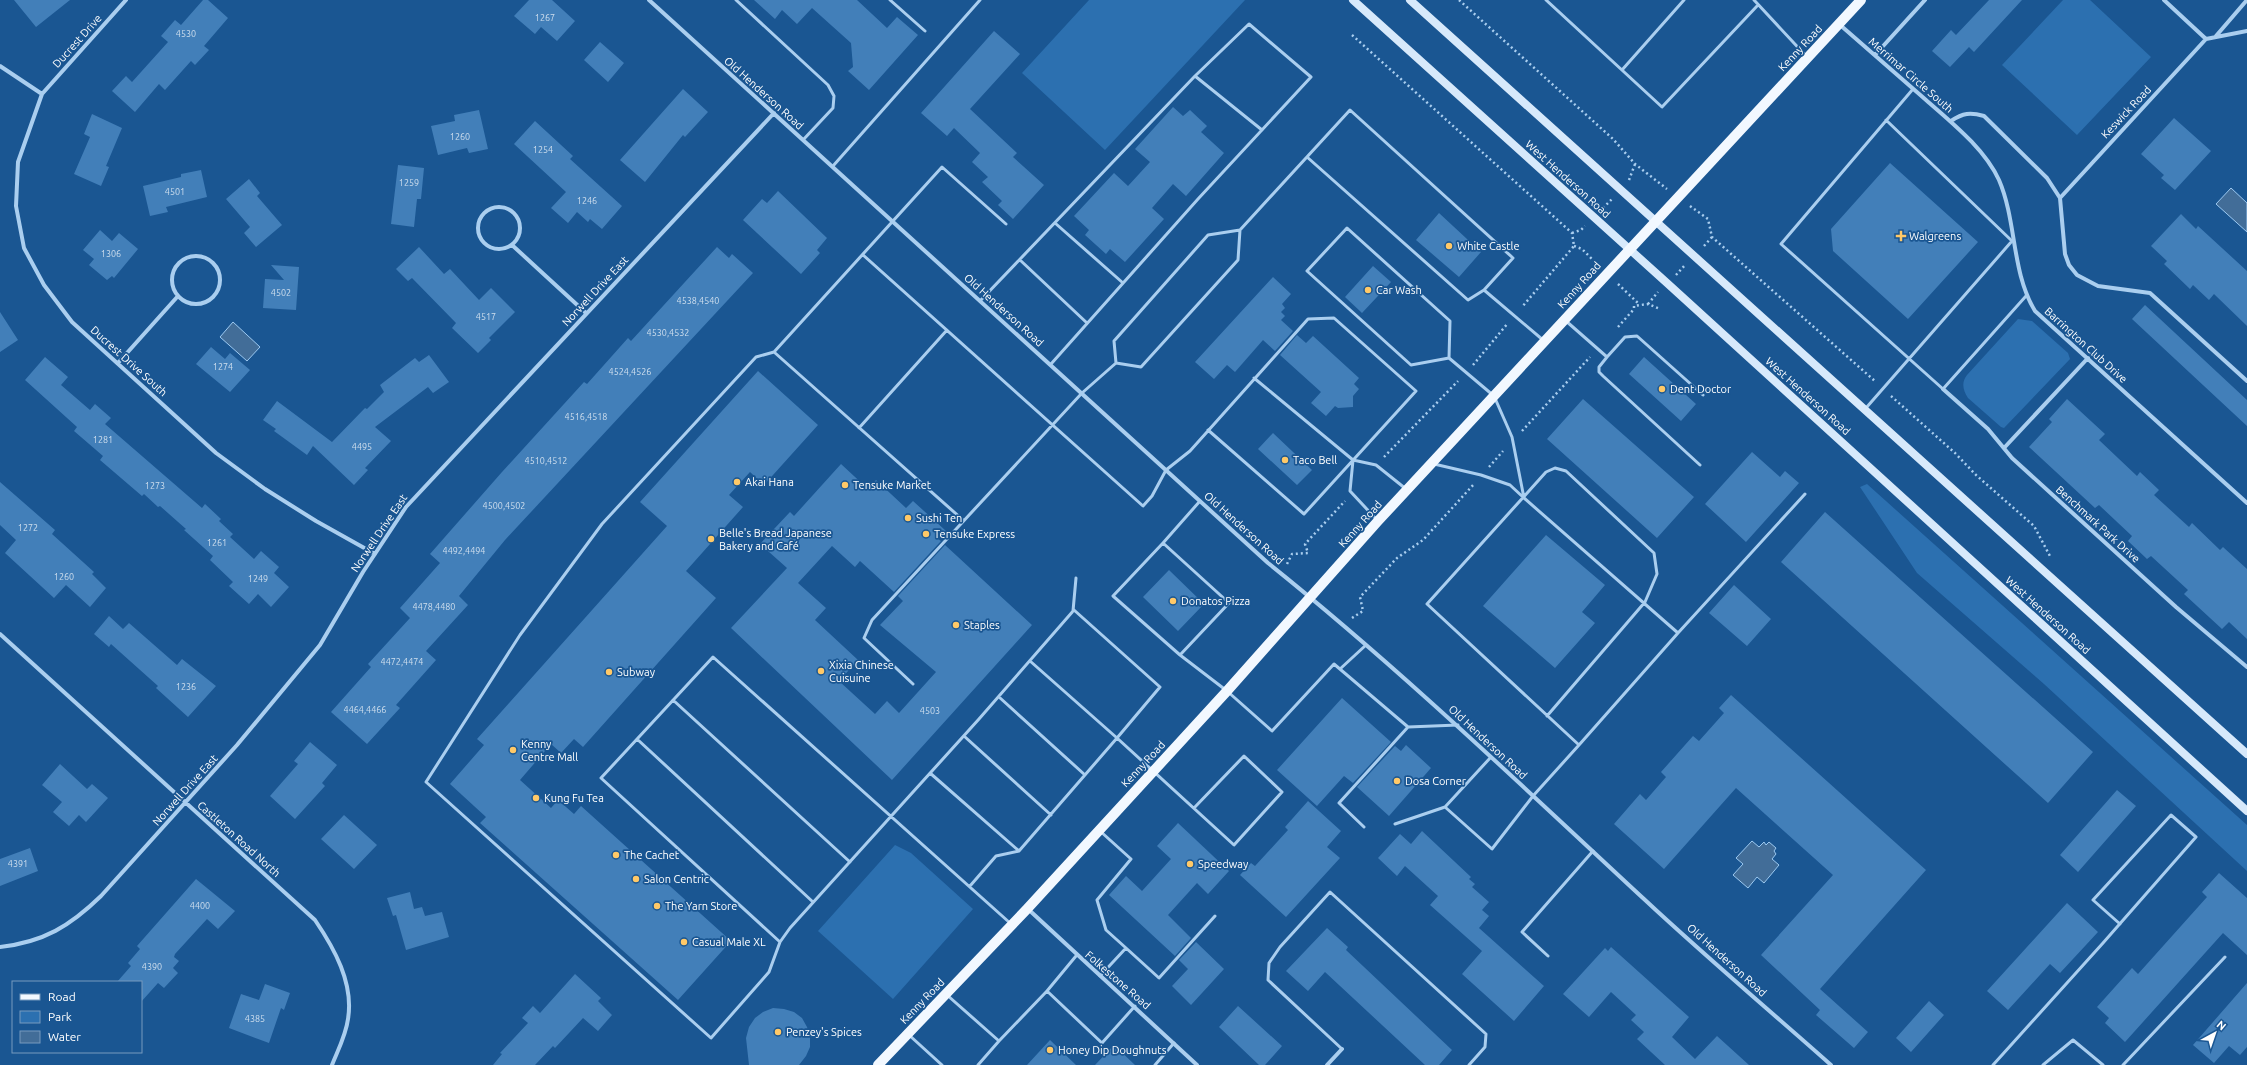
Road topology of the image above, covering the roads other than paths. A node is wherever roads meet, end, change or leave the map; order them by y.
1 (126, 0) edge
2 (649, 0) edge
3 (736, 0) edge
4 (890, 0) edge
5 (980, 0) edge
6 (1353, 0) edge
7 (1410, 0) edge
8 (1546, 0) edge
9 (1684, 0) edge
10 (1754, 0) edge
11 (1861, 0) edge
12 (1925, 0) edge
13 (2164, 0) edge
14 (2247, 0) edge
15 (1417, 4) edge
16 (1758, 5) junction
17 (1839, 24) junction
18 (925, 31) dead end
19 (2247, 31) edge
20 (2216, 36) junction
21 (2206, 39) junction
22 (1875, 55) junction
23 (1807, 58) junction
24 (0, 66) edge
25 (1622, 70) junction
26 (1195, 76) junction
27 (1913, 89) junction
28 (42, 94) junction
29 (774, 113) junction
30 (1886, 120) junction
31 (1951, 121) junction
32 (1262, 130) junction
33 (803, 140) junction
34 (1307, 157) junction
35 (833, 166) junction
36 (2060, 198) junction
37 (1655, 220) junction
38 (893, 222) junction
39 (1055, 223) junction
40 (1006, 224) dead end
41 (1240, 230) junction
42 (2012, 240) junction
43 (512, 245) junction
44 (1629, 248) junction
45 (863, 255) junction
46 (1020, 260) junction
47 (1123, 283) junction
48 (1484, 290) junction
49 (178, 296) junction
50 (2026, 296) junction
51 (980, 301) junction
52 (586, 313) junction
53 (1564, 319) junction
54 (1088, 323) junction
55 (947, 330) junction
56 (1544, 342) junction
57 (774, 352) junction
58 (1607, 357) junction
59 (1449, 358) junction
60 (2088, 358) junction
61 (1909, 360) junction
62 (118, 363) junction
63 (1116, 363) junction
64 (1051, 364) junction
65 (1254, 378) junction
66 (2247, 381) edge
67 (1943, 389) junction
68 (1082, 393) junction
69 (1702, 395) dead end
70 (1494, 396) junction
71 (1865, 410) junction
72 (1052, 425) junction
73 (859, 428) junction
74 (1208, 430) junction
75 (2004, 448) junction
76 (1353, 460) junction
77 (1432, 464) junction
78 (1700, 465) dead end
79 (1166, 470) junction
80 (1407, 490) junction
81 (1804, 494) dead end
82 (1524, 498) junction
83 (1200, 501) junction
84 (2247, 503) edge
85 (963, 520) junction
86 (1378, 521) junction
87 (1163, 543) junction
88 (375, 554) junction
89 (1076, 578) dead end
90 (1310, 597) junction
91 (1645, 602) junction
92 (1073, 611) junction
93 (1678, 633) junction
94 (0, 634) edge
95 (1366, 644) junction
96 (1180, 655) junction
97 (1030, 661) junction
98 (2247, 667) edge
99 (1340, 669) junction
100 (913, 684) dead end
101 (1227, 691) junction
102 (999, 697) junction
103 (673, 700) junction
104 (1547, 716) junction
105 (1458, 725) junction
106 (1408, 727) junction
107 (964, 736) junction
108 (1117, 738) junction
109 (637, 739) junction
110 (1579, 745) junction
111 (2247, 754) edge
112 (1491, 757) junction
113 (1153, 771) junction
114 (930, 773) junction
115 (1085, 775) junction
116 (1534, 796) junction
117 (186, 803) junction
118 (1194, 808) junction
119 (1445, 808) junction
120 (2247, 811) edge
121 (1051, 814) junction
122 (891, 816) junction
123 (1395, 824) dead end
124 (1364, 827) dead end
125 (1099, 830) junction
126 (1019, 851) junction
127 (1593, 851) junction
128 (850, 862) junction
129 (970, 886) junction
130 (814, 902) junction
131 (1027, 909) junction
132 (1215, 916) dead end
133 (1012, 924) junction
134 (2120, 924) junction
135 (780, 942) junction
136 (0, 947) edge
137 (1126, 948) junction
138 (1076, 956) junction
139 (1548, 956) dead end
140 (2225, 957) dead end
141 (1100, 977) junction
142 (1047, 991) junction
143 (946, 994) junction
144 (1135, 1006) junction
145 (907, 1034) junction
146 (999, 1041) junction
147 (1174, 1043) junction
148 (1342, 1049) joint
149 (332, 1065) edge
150 (878, 1065) edge
151 (942, 1065) edge
152 (978, 1065) edge
153 (1155, 1065) edge
154 (1196, 1065) edge
155 (1327, 1065) edge
156 (1469, 1065) edge
157 (1831, 1065) edge
158 (1993, 1065) edge
159 (2043, 1065) edge
160 (2102, 1065) edge
161 (2123, 1065) edge

1 - 28 street, Ducrest Drive
2 - 29 street, Old Henderson Road
3 - 33 lane
4 - 18 lane
5 - 35 lane
6 - 44 main road, West Henderson Road
7 - 15 main road
8 - 25 lane
9 - 25 lane
10 - 16 lane
11 - 17 main road, Kenny Road
12 - 22 street
13 - 21 street
14 - 20 street
15 - 37 main road
16 - 23 lane
16 - 25 lane
17 - 22 street, Merrimar Circle South
17 - 23 main road, Kenny Road
19 - 20 street
20 - 21 street
21 - 36 street, Keswick Road
22 - 27 street, Merrimar Circle South
23 - 37 main road, Kenny Road
24 - 28 street
26 - 32 lane
26 - 32 lane
26 - 39 lane
27 - 30 lane
27 - 31 street, Merrimar Circle South
28 - 62 street, Ducrest Drive South
29 - 33 street, Old Henderson Road
29 - 52 street, Norwell Drive East
30 - 42 lane
30 - 61 lane
31 - 36 street, Merrimar Circle South
31 - 42 street, Barrington Club Drive
32 - 47 lane
33 - 35 street, Old Henderson Road
34 - 41 lane
34 - 48 lane
34 - 48 lane
35 - 38 street, Old Henderson Road
36 - 66 street, Merrimar Circle South
37 - 44 main road, Kenny Road
37 - 71 main road
38 - 40 lane
38 - 45 lane
38 - 51 street, Old Henderson Road
39 - 46 lane
39 - 47 lane
41 - 63 lane
41 - 63 lane
42 - 50 street, Barrington Club Drive
42 - 61 lane
43 - 43 street
43 - 52 street
44 - 53 main road, Kenny Road
44 - 120 main road, West Henderson Road
45 - 55 lane
45 - 57 lane
46 - 51 lane
46 - 54 lane
47 - 54 lane
48 - 56 lane
49 - 49 street
49 - 62 street
50 - 60 street, Barrington Club Drive
50 - 67 lane
51 - 64 street, Old Henderson Road
52 - 88 street, Norwell Drive East
53 - 56 main road, Kenny Road
53 - 58 lane
54 - 64 lane
55 - 72 lane
55 - 73 lane
56 - 70 main road, Kenny Road
57 - 73 lane
57 - 135 lane
58 - 69 lane
58 - 78 lane
59 - 59 lane
59 - 70 lane
60 - 75 street
60 - 84 street, Barrington Club Drive
61 - 67 lane
61 - 71 lane
62 - 88 street, Ducrest Drive South
63 - 68 lane
64 - 68 street, Old Henderson Road
65 - 74 lane
65 - 76 lane
65 - 76 lane
67 - 75 street, Benchmark Park Drive
68 - 72 lane
68 - 79 street, Old Henderson Road
70 - 77 main road, Kenny Road
70 - 82 lane
71 - 111 main road
72 - 79 lane
72 - 85 lane
73 - 85 lane
74 - 76 lane
74 - 79 lane
75 - 98 street, Benchmark Park Drive
76 - 80 lane
76 - 86 lane
77 - 80 main road, Kenny Road
77 - 82 lane
79 - 83 street, Old Henderson Road
80 - 86 main road, Kenny Road
81 - 93 lane
82 - 91 lane
82 - 91 lane
82 - 104 lane
83 - 87 lane
83 - 90 street, Old Henderson Road
85 - 100 lane
86 - 90 main road, Kenny Road
87 - 96 lane
87 - 96 lane
88 - 117 street, Norwell Drive East
89 - 92 lane
90 - 95 street, Old Henderson Road
90 - 101 main road, Kenny Road
91 - 93 lane
91 - 104 lane
92 - 97 lane
92 - 108 lane
93 - 110 lane
94 - 117 street, Castleton Road North
95 - 99 lane
95 - 105 street, Old Henderson Road
96 - 101 lane
97 - 102 lane
97 - 108 lane
99 - 101 lane
99 - 106 lane
101 - 113 main road, Kenny Road
102 - 107 lane
102 - 115 lane
103 - 109 lane
103 - 122 lane
103 - 128 lane
104 - 110 lane
105 - 106 lane
105 - 112 street, Old Henderson Road
106 - 124 lane
107 - 114 lane
107 - 121 lane
108 - 113 lane
108 - 115 lane
109 - 130 lane
109 - 135 lane
110 - 116 lane
112 - 116 street, Old Henderson Road
112 - 119 lane
113 - 118 lane
113 - 125 main road, Kenny Road
114 - 122 lane
114 - 126 lane
115 - 121 lane
116 - 119 lane
116 - 127 street, Old Henderson Road
117 - 136 street, Norwell Drive East
117 - 149 street, Castleton Road North
118 - 118 lane
119 - 123 lane
121 - 126 lane
122 - 128 lane
122 - 129 lane
125 - 131 main road, Kenny Road
125 - 137 lane
126 - 129 lane
127 - 139 lane
127 - 157 street, Old Henderson Road
128 - 130 lane
129 - 133 lane
130 - 135 lane
131 - 133 main road, Kenny Road
131 - 138 street, Folkestone Road
132 - 137 lane
133 - 143 main road, Kenny Road
134 - 134 lane
134 - 158 lane
137 - 141 lane
138 - 141 street, Folkestone Road
138 - 142 lane
140 - 161 lane
141 - 144 street, Folkestone Road
142 - 144 lane
142 - 146 lane
143 - 145 main road, Kenny Road
143 - 146 lane
144 - 147 street, Folkestone Road
145 - 150 main road, Kenny Road
145 - 151 lane
146 - 152 lane
147 - 153 lane
147 - 154 street, Folkestone Road
148 - 155 street
148 - 156 lane
159 - 160 lane

